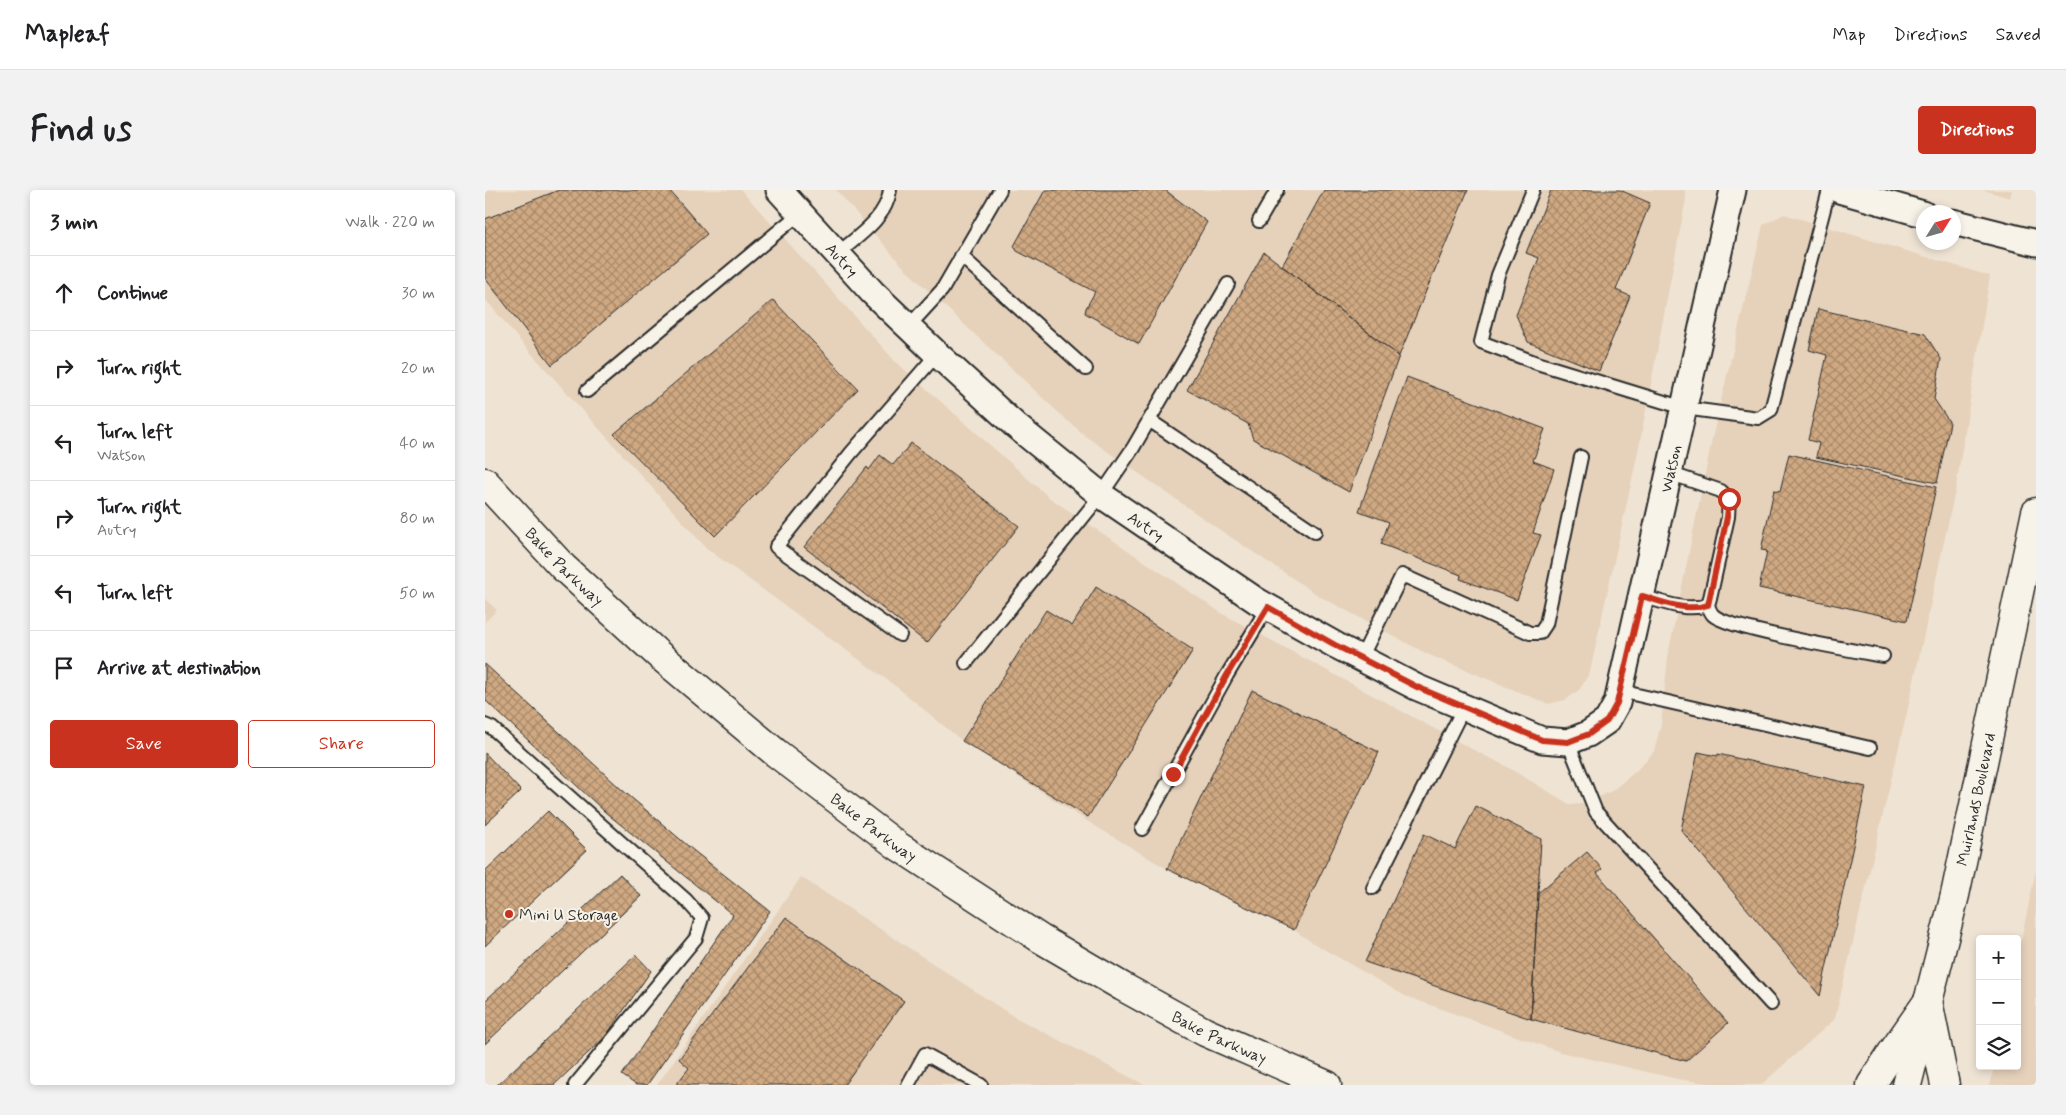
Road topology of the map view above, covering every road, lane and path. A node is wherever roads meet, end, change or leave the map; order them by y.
1 (779, 190) edge
2 (890, 190) edge
3 (1000, 190) edge
4 (1277, 190) edge
5 (1533, 190) edge
6 (1733, 190) edge
7 (1829, 190) edge
8 (1839, 190) edge
9 (1916, 212) edge
10 (799, 214) junction
11 (1259, 221) dead end
12 (1961, 224) edge
13 (2036, 243) edge
14 (837, 255) junction
15 (961, 256) junction
16 (1227, 284) dead end
17 (908, 327) junction
18 (937, 354) junction
19 (1086, 369) dead end
20 (587, 392) dead end
21 (1684, 408) junction
22 (1149, 420) junction
23 (1581, 457) dead end
24 (1669, 473) junction
25 (485, 482) edge
26 (1101, 495) junction
27 (2036, 512) edge
28 (1315, 532) dead end
29 (1642, 596) junction
30 (1708, 605) junction
31 (1268, 607) junction
32 (900, 635) dead end
33 (1883, 656) dead end
34 (1361, 658) junction
35 (966, 663) dead end
36 (1620, 691) junction
37 (1464, 707) junction
38 (485, 725) edge
39 (1578, 738) junction
40 (1870, 748) dead end
41 (1142, 829) dead end
42 (1373, 888) dead end
43 (1928, 1001) junction
44 (1771, 1004) dead end
45 (575, 1085) edge
46 (908, 1085) edge
47 (981, 1085) edge
48 (1327, 1085) edge
49 (1871, 1085) edge
50 (1907, 1085) edge
51 (1945, 1085) edge

1 - 10 street, Autry
2 - 14 lane
3 - 15 lane
4 - 11 lane
5 - 21 lane
6 - 21 street, Watson
7 - 21 lane
8 - 9 street
10 - 14 street, Autry
10 - 20 lane
12 - 13 street
14 - 17 street, Autry
15 - 17 lane
15 - 19 lane
16 - 22 lane
17 - 18 street, Autry
18 - 26 street, Autry
18 - 32 lane
21 - 24 street, Watson
22 - 26 lane
22 - 28 lane
23 - 34 lane
24 - 29 street, Watson
24 - 30 lane
25 - 48 main road, Bake Parkway
26 - 31 street, Autry
26 - 35 lane
27 - 43 main road, Muirlands Boulevard
29 - 30 lane
29 - 36 street, Watson
30 - 33 lane
31 - 34 street, Autry
31 - 41 lane
34 - 37 street, Autry
36 - 39 street, Watson
36 - 40 lane
37 - 39 street, Autry
37 - 42 lane
38 - 45 lane
39 - 44 lane
43 - 49 main road
43 - 50 main road, Muirlands Boulevard
43 - 51 main road
46 - 47 lane

